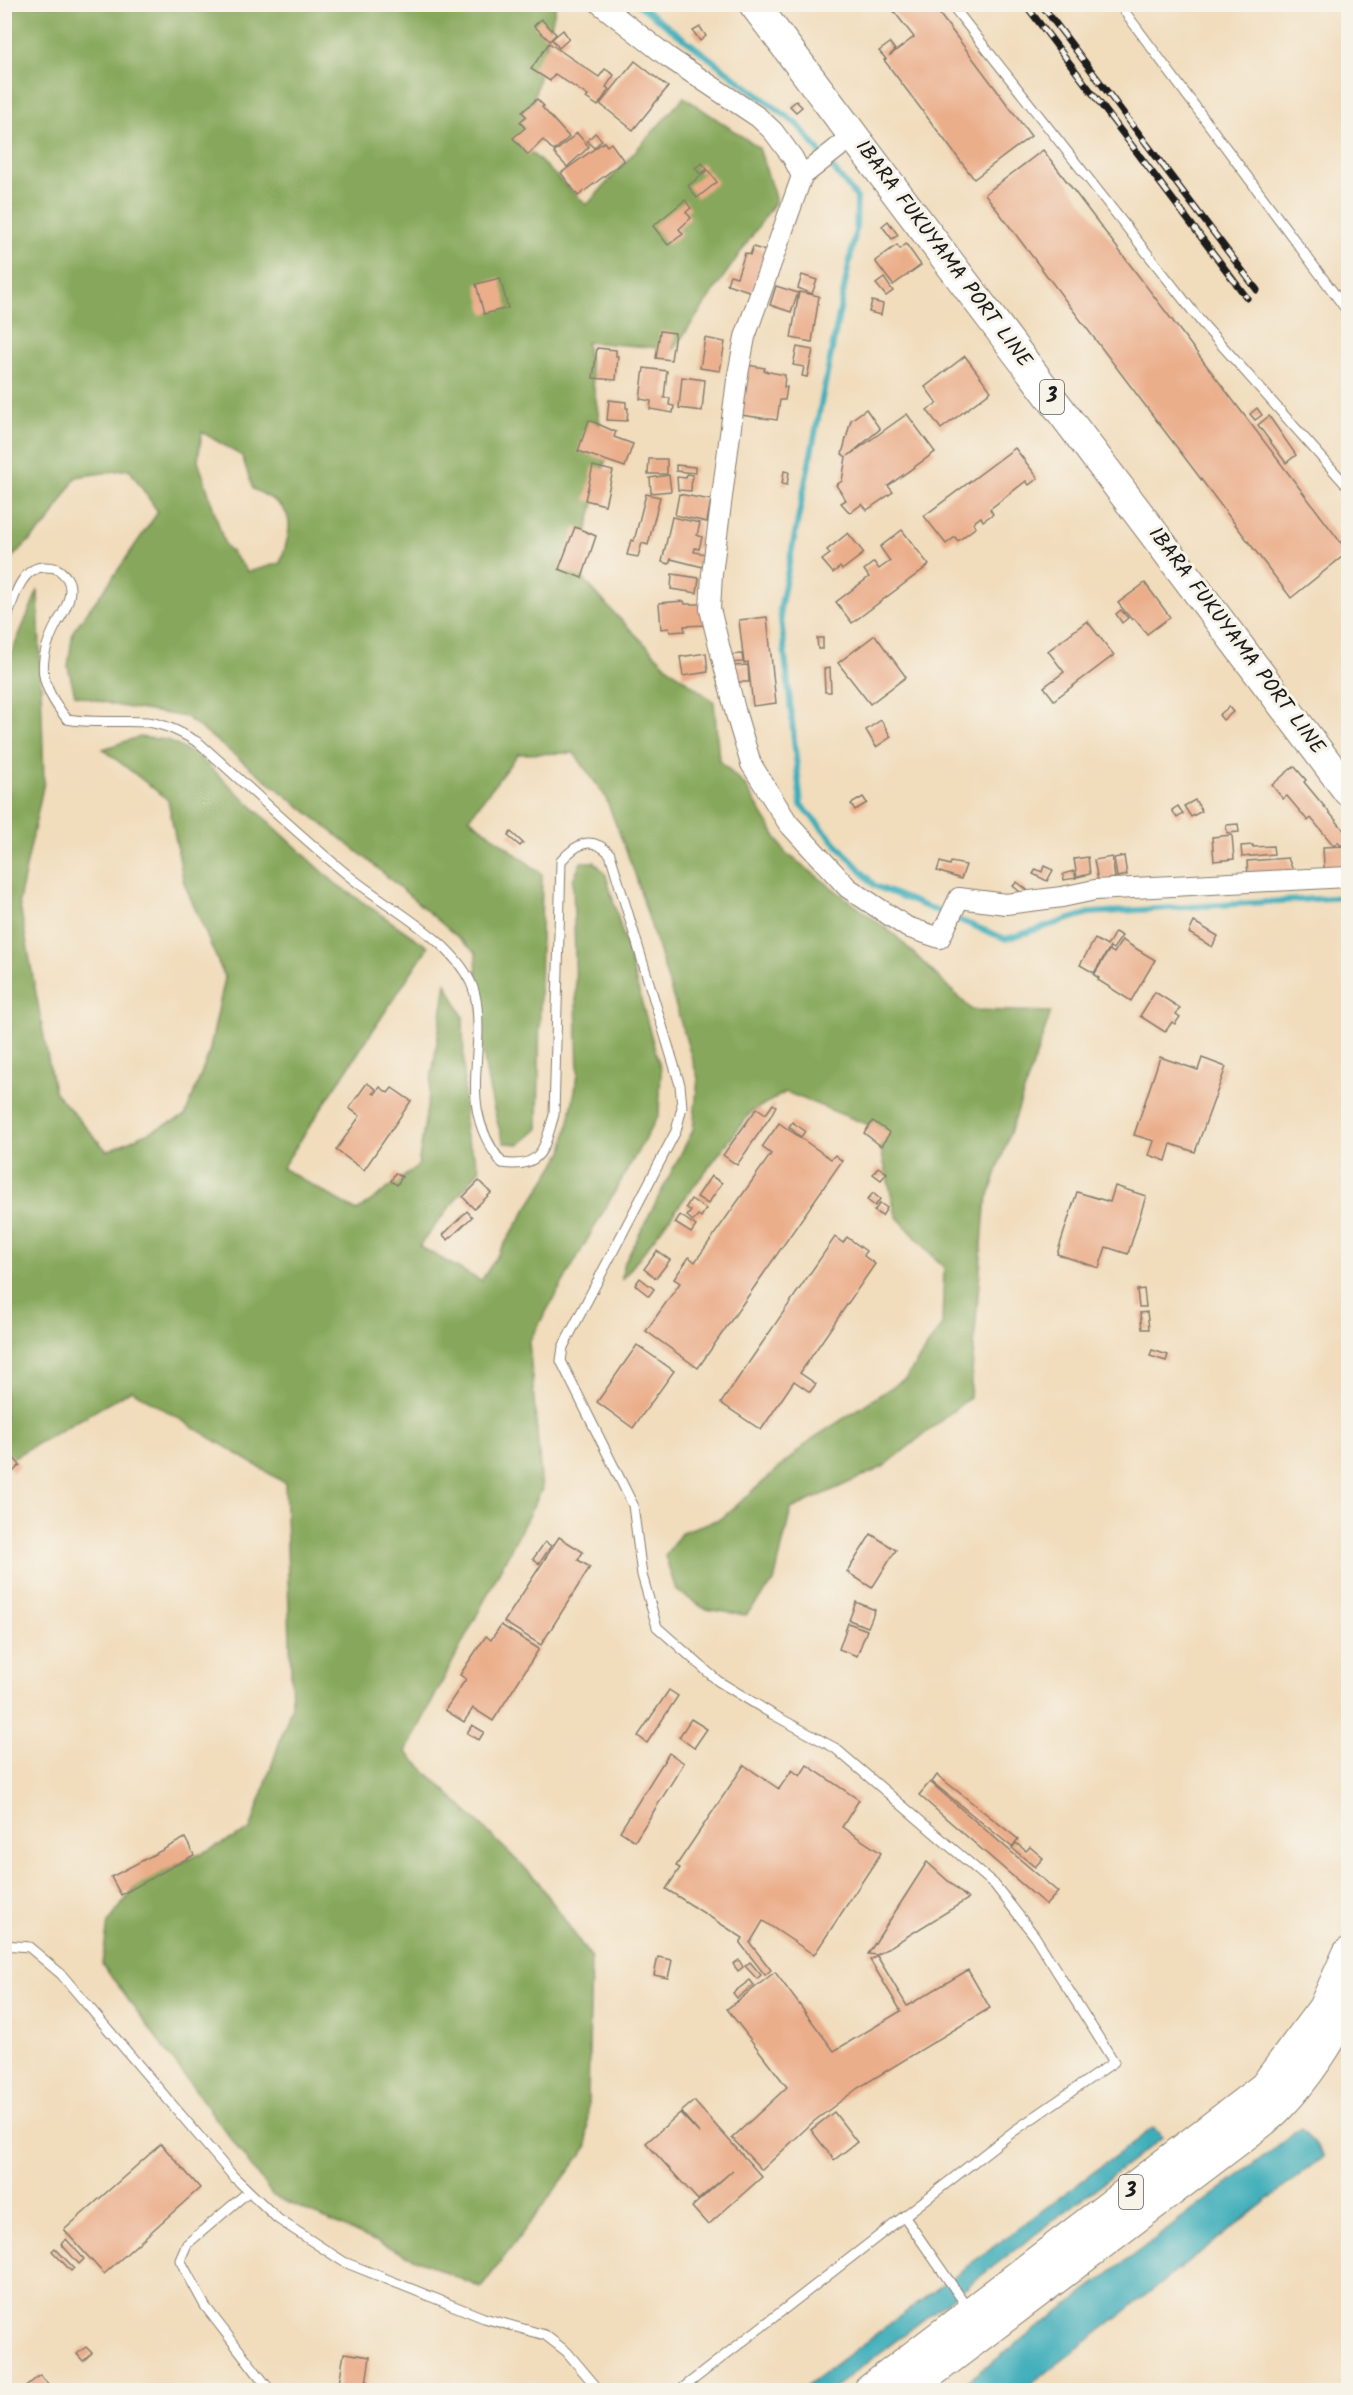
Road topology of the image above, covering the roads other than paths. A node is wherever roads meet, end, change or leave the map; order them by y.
1 (600, 4) edge
2 (753, 4) edge
3 (778, 4) edge
4 (951, 4) edge
5 (1119, 4) edge
6 (844, 143) junction
7 (806, 173) junction
8 (1348, 312) edge
9 (1348, 487) edge
10 (4, 626) edge
11 (1348, 756) edge
12 (1348, 791) edge
13 (1348, 877) edge
14 (4, 1945) edge
15 (1348, 1953) edge
16 (1348, 2006) edge
17 (248, 2192) junction
18 (904, 2216) junction
19 (980, 2322) junction
20 (270, 2391) edge
21 (599, 2391) edge
22 (680, 2391) edge
23 (869, 2391) edge
24 (909, 2391) edge

1 - 7 street
2 - 6 main road, IBARA FUKUYAMA PORT LINE / 3
3 - 11 main road, IBARA FUKUYAMA PORT LINE / 3
4 - 9 lane
5 - 8 lane
6 - 7 street
6 - 12 main road, IBARA FUKUYAMA PORT LINE / 3
7 - 13 street
10 - 18 lane
14 - 17 lane
15 - 19 main road, 3
16 - 19 main road, 3
17 - 20 lane
17 - 21 lane
18 - 19 lane
18 - 22 lane
19 - 23 main road, 3
19 - 24 main road, 3

